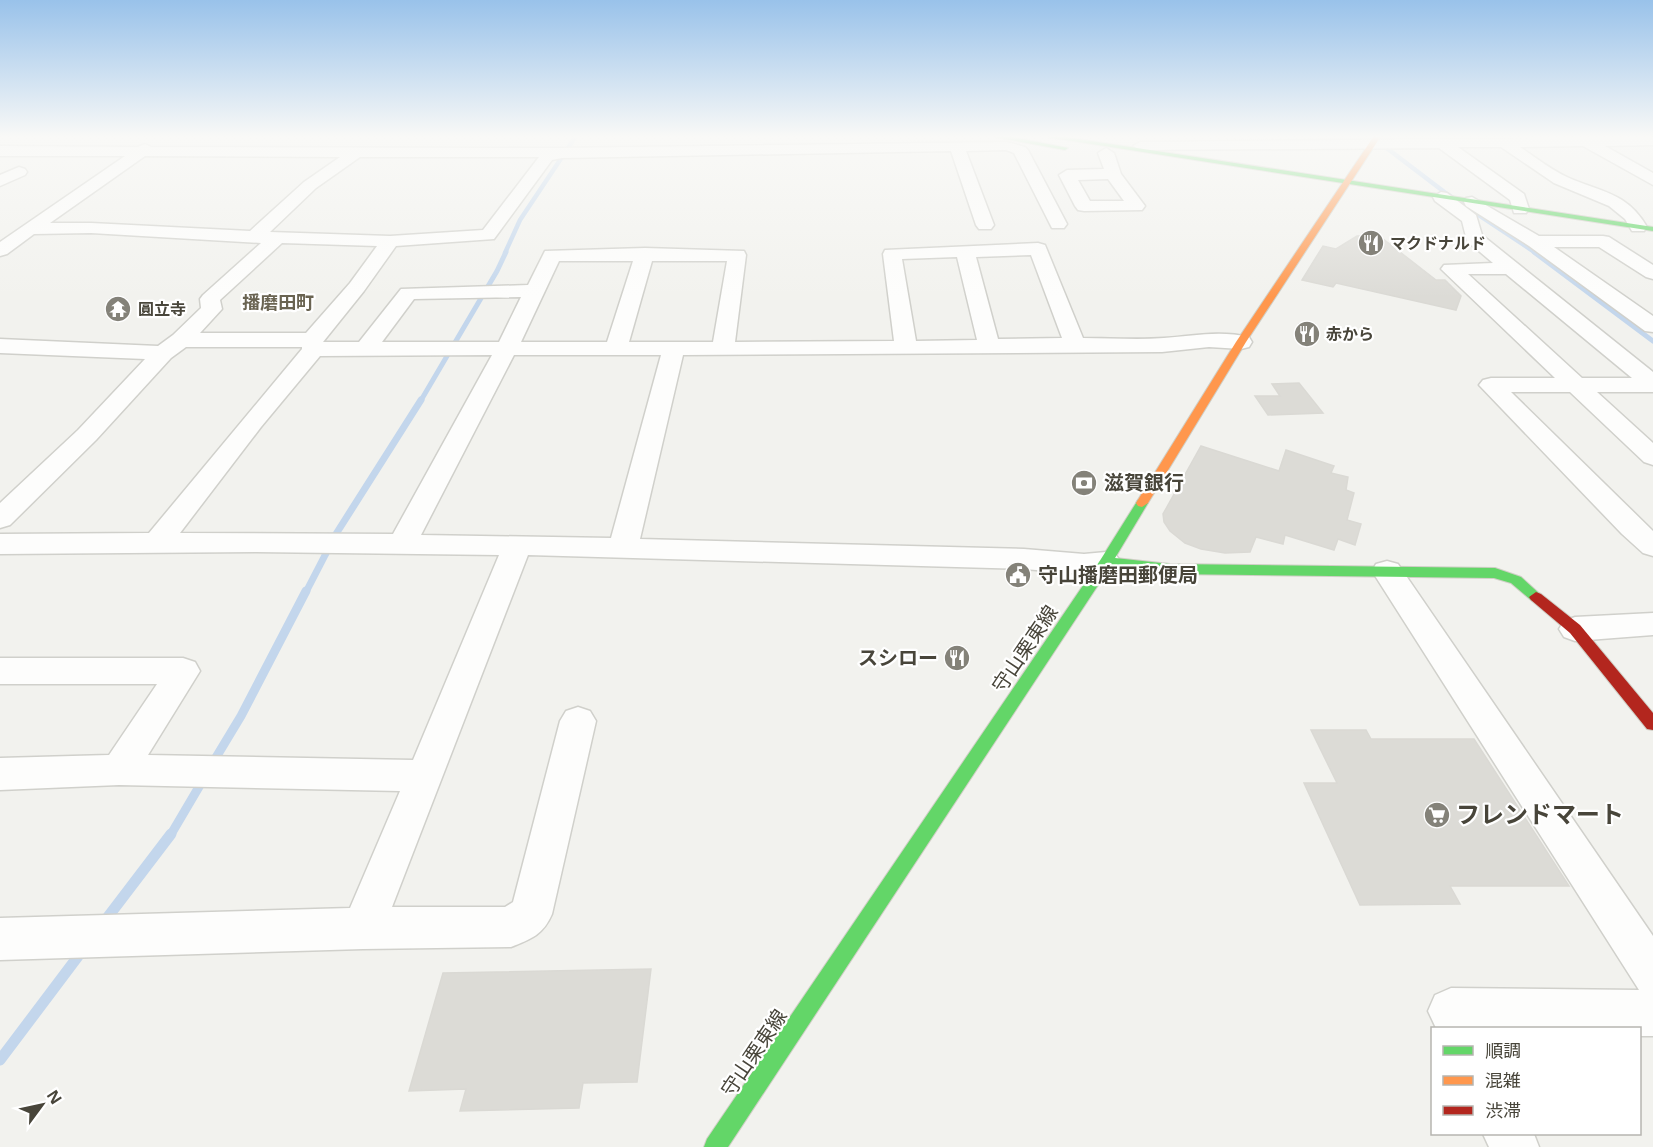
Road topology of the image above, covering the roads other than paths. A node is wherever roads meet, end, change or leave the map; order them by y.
1 (87, 190) edge
2 (304, 190) edge
3 (522, 190) edge
4 (972, 190) edge
5 (1040, 190) edge
6 (1342, 190) edge
7 (1394, 190) edge
8 (1506, 190) edge
9 (1589, 190) edge
10 (1441, 197) junction
11 (1472, 201) junction
12 (1520, 209) junction
13 (1058, 224) dead end
14 (985, 225) dead end
15 (1646, 228) edge
16 (31, 229) junction
17 (255, 236) junction
18 (278, 237) junction
19 (390, 241) junction
20 (1535, 242) junction
21 (0, 250) edge
22 (965, 252) junction
23 (645, 254) junction
24 (1511, 268) junction
25 (1653, 273) edge
26 (535, 291) junction
27 (1653, 326) edge
28 (1241, 342) junction
29 (1075, 344) junction
30 (313, 345) junction
31 (0, 346) edge
32 (989, 346) junction
33 (172, 347) junction
34 (367, 347) junction
35 (674, 347) junction
36 (507, 348) junction
37 (616, 348) junction
38 (723, 348) junction
39 (906, 348) junction
40 (1576, 385) junction
41 (1653, 385) edge
42 (1653, 457) edge
43 (0, 519) edge
44 (158, 542) junction
45 (403, 542) junction
46 (0, 544) edge
47 (518, 545) junction
48 (1653, 546) edge
49 (624, 547) junction
50 (1106, 562) junction
51 (1387, 571) junction
52 (1653, 624) edge
53 (1575, 629) junction
54 (0, 670) edge
55 (578, 721) dead end
56 (1653, 724) edge
57 (119, 770) junction
58 (0, 774) edge
59 (426, 776) junction
60 (363, 928) junction
61 (0, 939) edge
62 (1653, 974) edge
63 (1653, 1013) edge
64 (1458, 1027) edge
65 (715, 1147) edge

1 - 16 street
2 - 17 street
3 - 19 street
4 - 14 street
5 - 13 street
6 - 28 main road, 守山栗東線
7 - 10 main road
8 - 12 street
9 - 15 street
10 - 11 main road
10 - 24 street
11 - 12 main road
11 - 20 street
12 - 15 main road
16 - 17 street
16 - 21 street
17 - 18 street
18 - 19 street
18 - 33 street
19 - 30 street
20 - 25 street
20 - 27 street
22 - 29 street
22 - 32 street
22 - 39 street
23 - 26 street
23 - 37 street
23 - 38 street
24 - 40 street
24 - 41 street
26 - 34 street
26 - 36 street
28 - 29 street
28 - 50 main road, 守山栗東線
29 - 32 street
30 - 33 street
30 - 34 street
30 - 44 street
31 - 33 street
32 - 39 street
33 - 43 street
34 - 36 street
35 - 37 street
35 - 38 street
35 - 49 street
36 - 37 street
36 - 45 street
38 - 39 street
40 - 41 street
40 - 42 street
40 - 48 street
44 - 45 street
44 - 46 street
45 - 47 street
47 - 49 street
47 - 59 street
49 - 50 street
50 - 51 main road
50 - 65 main road, 守山栗東線
51 - 53 main road
51 - 62 street
52 - 53 street
53 - 56 main road
54 - 57 street
55 - 60 street
57 - 58 street
57 - 59 street
59 - 60 street
60 - 61 street
63 - 64 street

